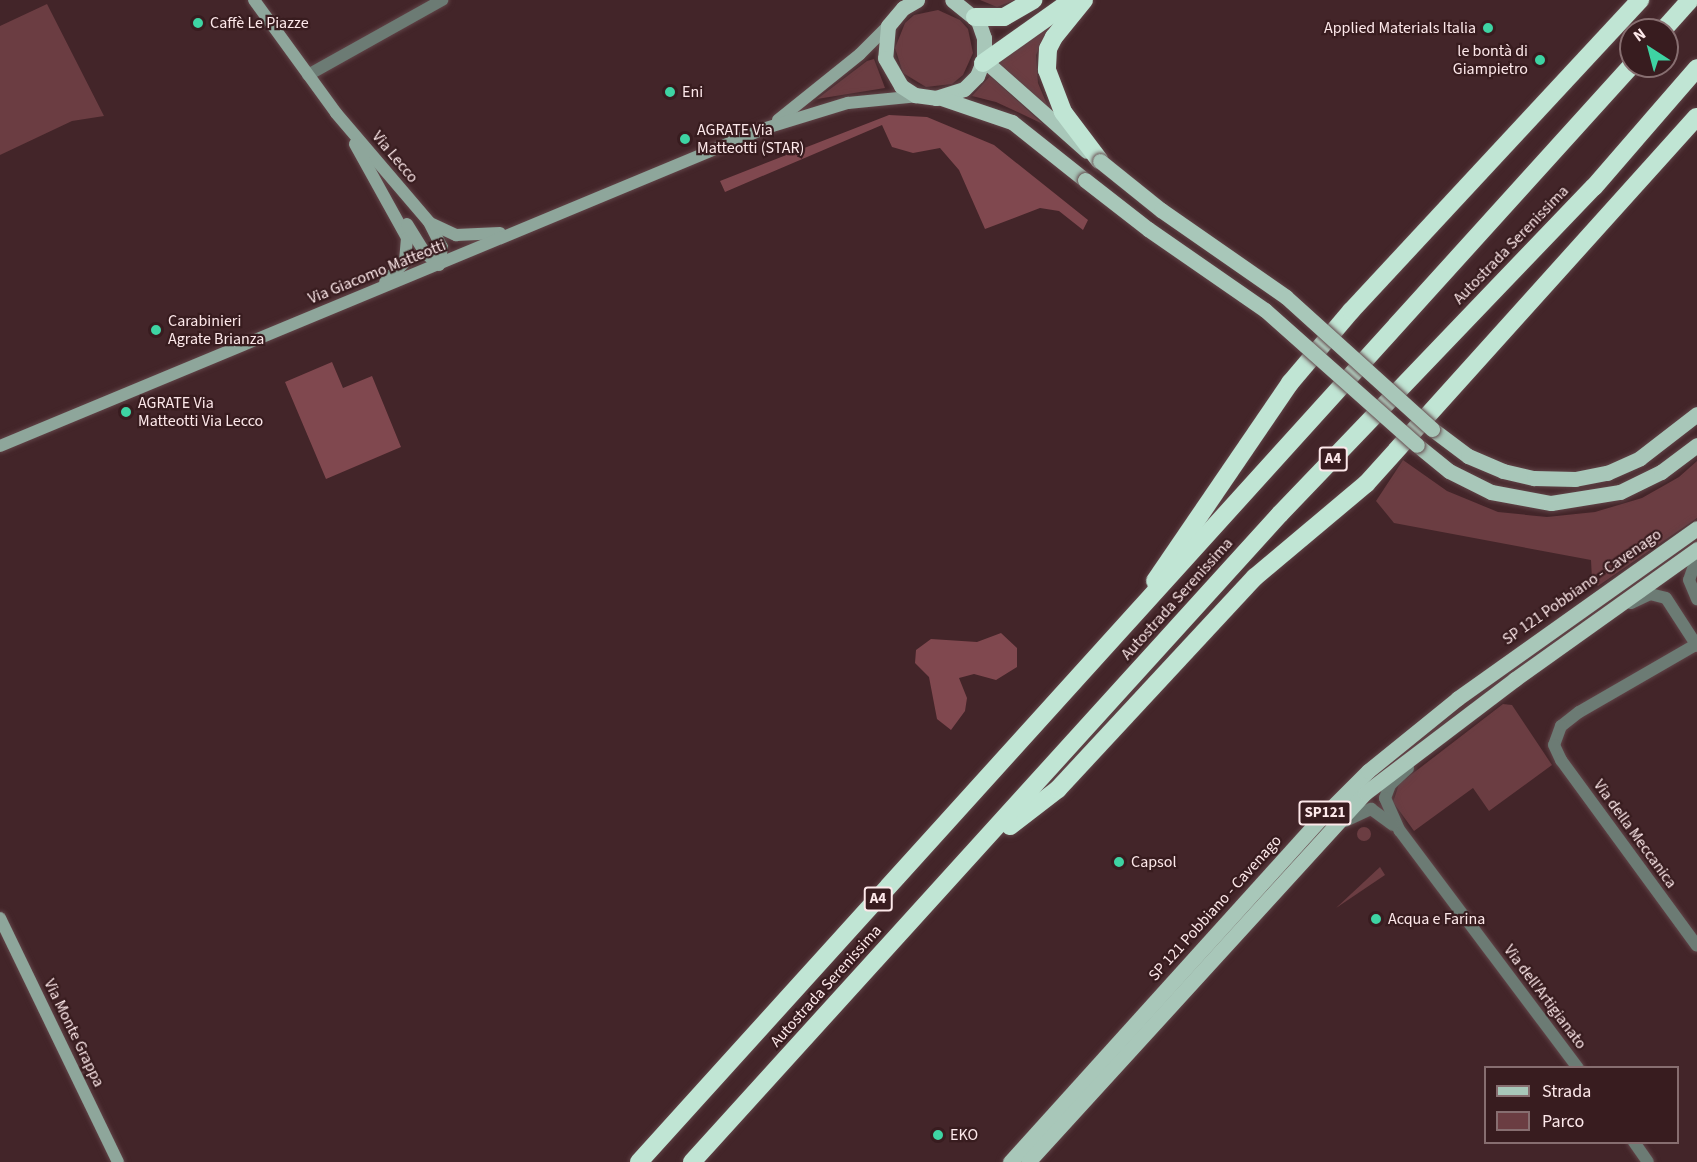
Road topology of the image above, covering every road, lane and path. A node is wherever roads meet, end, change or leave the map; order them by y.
1 (254, 0) edge
2 (442, 0) edge
3 (917, 0) edge
4 (952, 0) edge
5 (1032, 0) edge
6 (1072, 0) edge
7 (1084, 0) edge
8 (1640, 0) edge
9 (1690, 0) edge
10 (975, 17) junction
11 (1674, 18) edge
12 (889, 25) junction
13 (984, 61) junction
14 (1697, 68) edge
15 (308, 75) junction
16 (1620, 78) edge
17 (920, 96) junction
18 (941, 98) junction
19 (336, 113) junction
20 (1697, 117) edge
21 (766, 128) junction
22 (1100, 161) junction
23 (384, 191) junction
24 (429, 222) junction
25 (528, 228) junction
26 (439, 265) junction
27 (364, 295) junction
28 (1697, 414) edge
29 (1697, 445) edge
30 (0, 446) edge
31 (1697, 528) edge
32 (1697, 536) edge
33 (1697, 549) edge
34 (1697, 557) edge
35 (1660, 576) junction
36 (1666, 598) junction
37 (1697, 599) edge
38 (1601, 618) junction
39 (1117, 637) junction
40 (1697, 645) edge
41 (1470, 712) junction
42 (1400, 831) junction
43 (1310, 851) junction
44 (973, 855) junction
45 (0, 918) edge
46 (1697, 946) edge
47 (1576, 1066) edge
48 (1635, 1144) edge
49 (118, 1162) edge
50 (639, 1162) edge
51 (692, 1162) edge
52 (1010, 1162) edge
53 (1028, 1162) edge
54 (1648, 1162) edge

1 - 15 street, Via Lecco
2 - 15 street
3 - 12 main road
4 - 10 main road
5 - 10 highway
6 - 13 highway
7 - 22 highway
8 - 39 highway
9 - 11 highway
10 - 13 main road
12 - 17 main road
12 - 21 street, Via Giacomo Matteotti
13 - 18 main road
13 - 22 main road
14 - 44 highway, Autostrada Serenissima / A4
15 - 19 street, Via Lecco
16 - 39 highway, Autostrada Serenissima / A4
17 - 18 main road
17 - 21 street, Via Giacomo Matteotti
18 - 29 main road, bridge
19 - 23 street, Via Lecco
19 - 24 street, Via Lecco
20 - 44 highway
21 - 25 street, Via Giacomo Matteotti
22 - 28 main road, bridge
23 - 26 street, Via Lecco
23 - 27 street, Via Lecco
24 - 25 street, Via Lecco
24 - 26 street, Via Lecco
25 - 26 street, Via Giacomo Matteotti
26 - 27 street, Via Giacomo Matteotti
27 - 30 street, Via Giacomo Matteotti
31 - 52 main road, SP 121 Pobbiano - Cavenago / SP121
32 - 35 main road
33 - 35 main road, SP 121 Pobbiano - Cavenago / SP121
34 - 37 street
35 - 36 street
35 - 38 main road, SP 121 Pobbiano - Cavenago / SP121
36 - 38 street
36 - 40 street
38 - 41 main road, SP 121 Pobbiano - Cavenago / SP121
39 - 50 highway, Autostrada Serenissima / A4
40 - 46 street, Via della Meccanica
41 - 42 street, Via dell'Artigianato
41 - 43 main road, SP 121 Pobbiano - Cavenago / SP121
42 - 43 street, Via dell'Artigianato
42 - 47 street, Via dell'Artigianato
43 - 53 main road, SP 121 Pobbiano - Cavenago / SP121
44 - 51 highway, Autostrada Serenissima / A4
45 - 49 street, Via Monte Grappa
48 - 54 street

